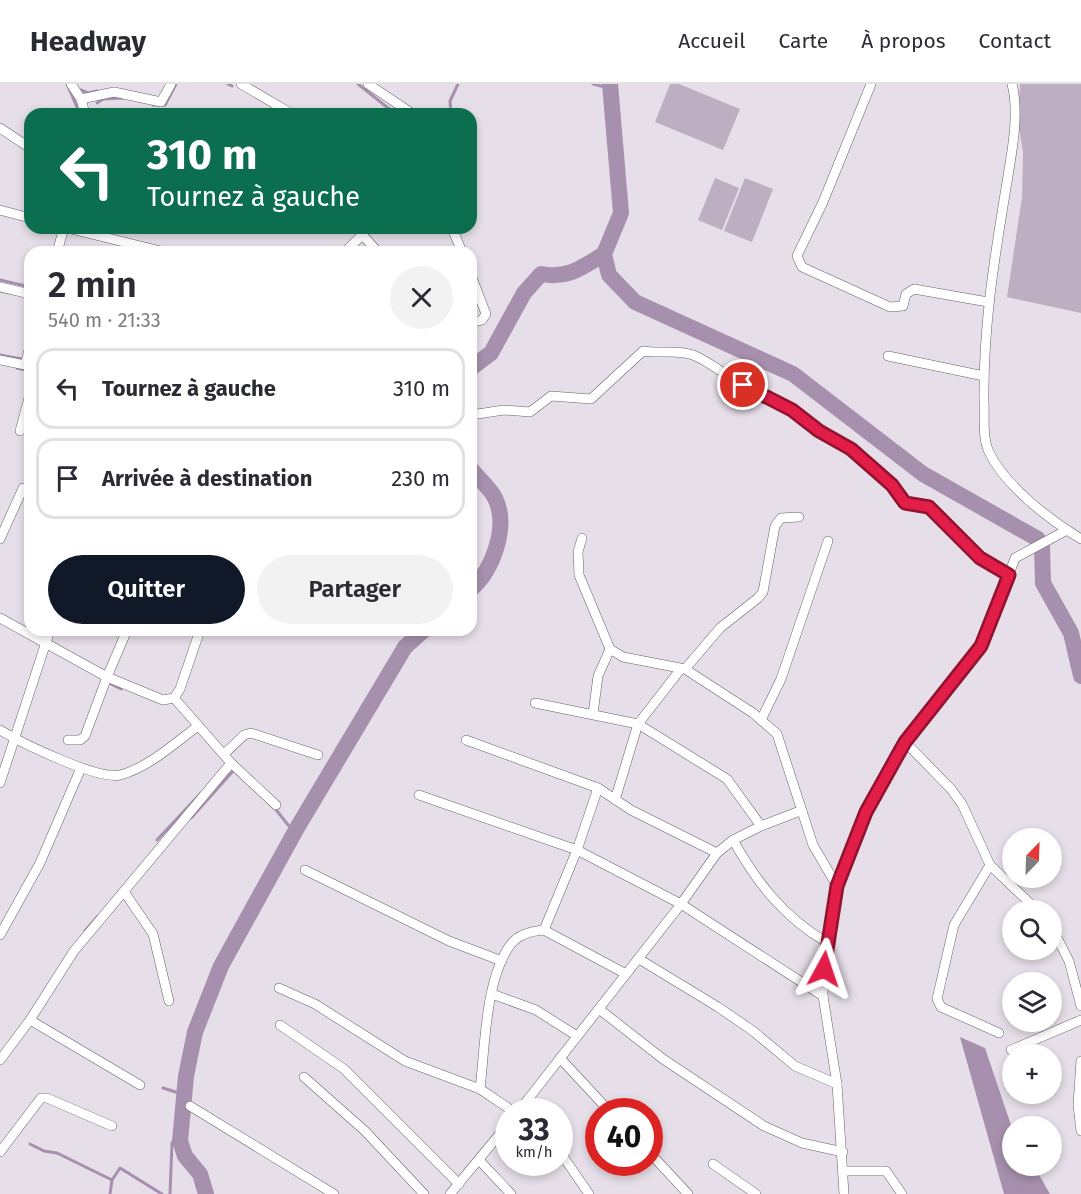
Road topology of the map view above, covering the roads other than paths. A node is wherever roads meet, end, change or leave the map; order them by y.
1 (71, 84) edge
2 (171, 84) edge
3 (241, 84) edge
4 (368, 84) edge
5 (871, 84) edge
6 (1012, 84) edge
7 (81, 99) junction
8 (83, 108) edge
9 (282, 108) edge
10 (404, 108) edge
11 (0, 128) edge
12 (24, 144) edge
13 (0, 210) edge
14 (24, 216) edge
15 (90, 234) edge
16 (362, 234) edge
17 (140, 246) edge
18 (373, 246) edge
19 (0, 287) edge
20 (477, 291) edge
21 (24, 293) edge
22 (988, 302) junction
23 (477, 321) edge
24 (888, 356) dead end
25 (0, 360) edge
26 (24, 364) edge
27 (984, 376) junction
28 (477, 414) edge
29 (24, 416) edge
30 (20, 431) dead end
31 (22, 488) dead end
32 (799, 517) dead end
33 (1067, 530) junction
34 (582, 538) dead end
35 (1081, 538) edge
36 (0, 539) edge
37 (828, 541) dead end
38 (1009, 575) junction
39 (0, 618) edge
40 (24, 632) edge
41 (31, 636) edge
42 (48, 636) edge
43 (124, 636) edge
44 (198, 636) edge
45 (45, 644) junction
46 (610, 649) junction
47 (682, 669) junction
48 (107, 677) junction
49 (174, 698) junction
50 (535, 703) dead end
51 (593, 714) junction
52 (761, 720) junction
53 (638, 724) junction
54 (198, 726) junction
55 (0, 730) edge
56 (14, 739) junction
57 (68, 740) dead end
58 (466, 740) dead end
59 (905, 742) junction
60 (224, 754) junction
61 (318, 755) dead end
62 (231, 763) junction
63 (81, 768) junction
64 (0, 783) edge
65 (598, 788) junction
66 (419, 795) dead end
67 (615, 800) junction
68 (276, 805) dead end
69 (800, 811) junction
70 (761, 826) junction
71 (733, 840) junction
72 (577, 850) junction
73 (717, 853) junction
74 (990, 866) junction
75 (305, 870) dead end
76 (837, 886) junction
77 (125, 893) junction
78 (1026, 900) edge
79 (681, 904) junction
80 (544, 930) junction
81 (0, 935) edge
82 (826, 942) junction
83 (1062, 947) edge
84 (639, 959) junction
85 (502, 961) junction
86 (626, 974) junction
87 (279, 988) dead end
88 (492, 994) junction
89 (823, 996) junction
90 (169, 1001) dead end
91 (1081, 1006) edge
92 (599, 1009) junction
93 (30, 1020) junction
94 (1081, 1020) edge
95 (280, 1025) dead end
96 (999, 1033) dead end
97 (577, 1036) junction
98 (1025, 1044) edge
99 (560, 1058) junction
100 (0, 1060) edge
101 (1081, 1061) edge
102 (304, 1077) dead end
103 (837, 1084) junction
104 (140, 1085) dead end
105 (480, 1089) junction
106 (527, 1098) edge
107 (597, 1098) edge
108 (495, 1099) edge
109 (190, 1106) dead end
110 (112, 1126) dead end
111 (1081, 1131) edge
112 (495, 1141) edge
113 (0, 1152) edge
114 (843, 1152) junction
115 (480, 1161) junction
116 (712, 1164) dead end
117 (663, 1167) edge
118 (573, 1171) edge
119 (844, 1171) junction
120 (459, 1184) junction
121 (334, 1194) edge
122 (424, 1194) edge
123 (450, 1194) edge
124 (511, 1194) edge
125 (589, 1194) edge
126 (688, 1194) edge
127 (756, 1194) edge
128 (844, 1194) edge
129 (902, 1194) edge

1 - 7 street
2 - 7 street
3 - 9 street
4 - 10 street
5 - 22 street
6 - 22 street
7 - 8 street
11 - 12 street
13 - 14 street
15 - 17 street
16 - 18 street
19 - 21 street
20 - 23 street
22 - 27 street
24 - 27 street
25 - 26 street
27 - 33 street
28 - 38 street
29 - 30 street
31 - 36 street
32 - 47 street
33 - 35 street
33 - 38 street
34 - 46 street
37 - 52 street
38 - 59 street
39 - 40 street
41 - 45 street
42 - 45 street
43 - 48 street
44 - 49 street
45 - 48 street
45 - 56 street
46 - 47 street
46 - 51 street
47 - 52 street
47 - 53 street
48 - 49 street
48 - 57 street
49 - 54 street
50 - 51 street
51 - 53 street
52 - 69 street
53 - 67 street
53 - 70 street
54 - 60 street
54 - 63 street
55 - 56 street
56 - 63 street
56 - 64 street
58 - 65 street
59 - 74 street
59 - 76 street
60 - 61 street
60 - 62 street
62 - 68 street
62 - 77 street
63 - 81 street
65 - 67 street
65 - 72 street
66 - 72 street
67 - 73 street
69 - 70 street
69 - 76 street
70 - 71 street
71 - 73 street
71 - 82 street
72 - 79 street
72 - 80 street
73 - 79 street
74 - 78 street
74 - 96 street
75 - 85 street
76 - 82 street
77 - 90 street
77 - 93 street
79 - 84 street
79 - 89 street
80 - 85 street
80 - 86 street
82 - 89 street
83 - 91 street
84 - 86 street
84 - 103 street
85 - 88 street
86 - 92 street
87 - 105 street
88 - 97 street
88 - 105 street
89 - 103 street
92 - 97 street
92 - 114 street
93 - 100 street
93 - 104 street
94 - 98 street
95 - 120 street
97 - 99 street
99 - 106 street
99 - 107 street
101 - 111 street
102 - 122 street
103 - 114 street
105 - 108 street
109 - 121 street
110 - 113 street
112 - 115 street
114 - 119 street
115 - 120 street
115 - 124 street
116 - 127 street
117 - 126 street
118 - 125 street
119 - 128 street
119 - 129 street
120 - 123 street

